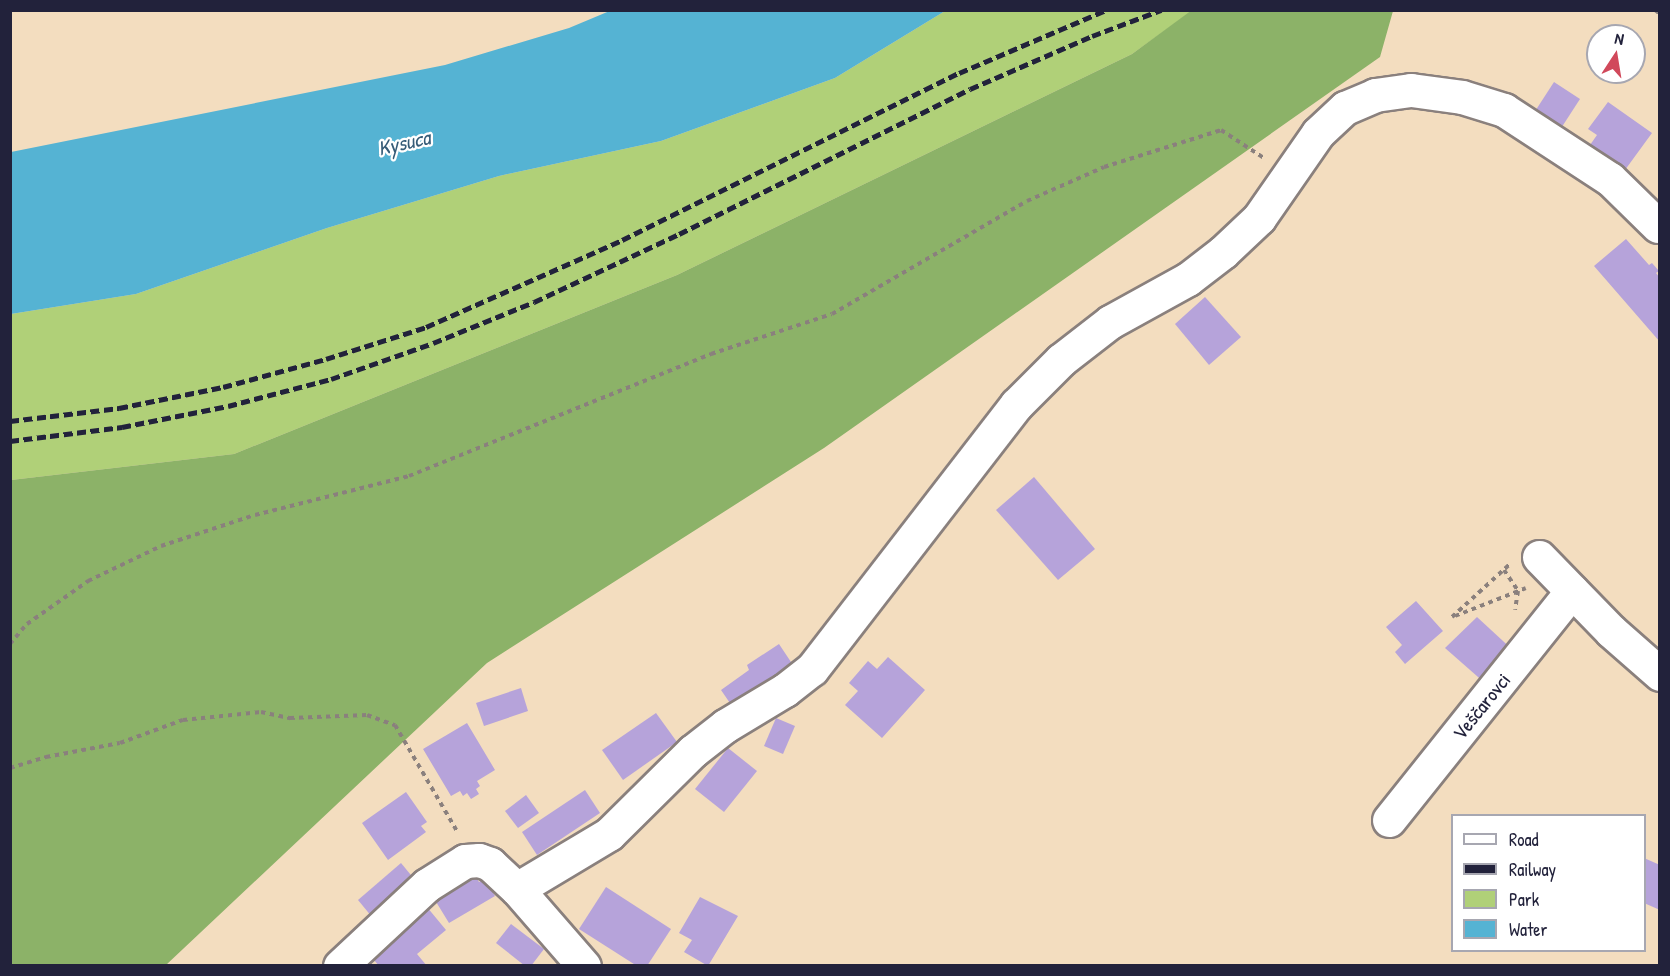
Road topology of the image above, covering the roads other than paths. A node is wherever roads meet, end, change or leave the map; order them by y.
1 (1658, 226) dead end
2 (1659, 674) edge
3 (1389, 820) dead end
4 (517, 889) junction
5 (340, 966) edge
6 (584, 966) edge

1 - 4 street
2 - 3 street, Veščarovci
4 - 5 street
4 - 6 street

